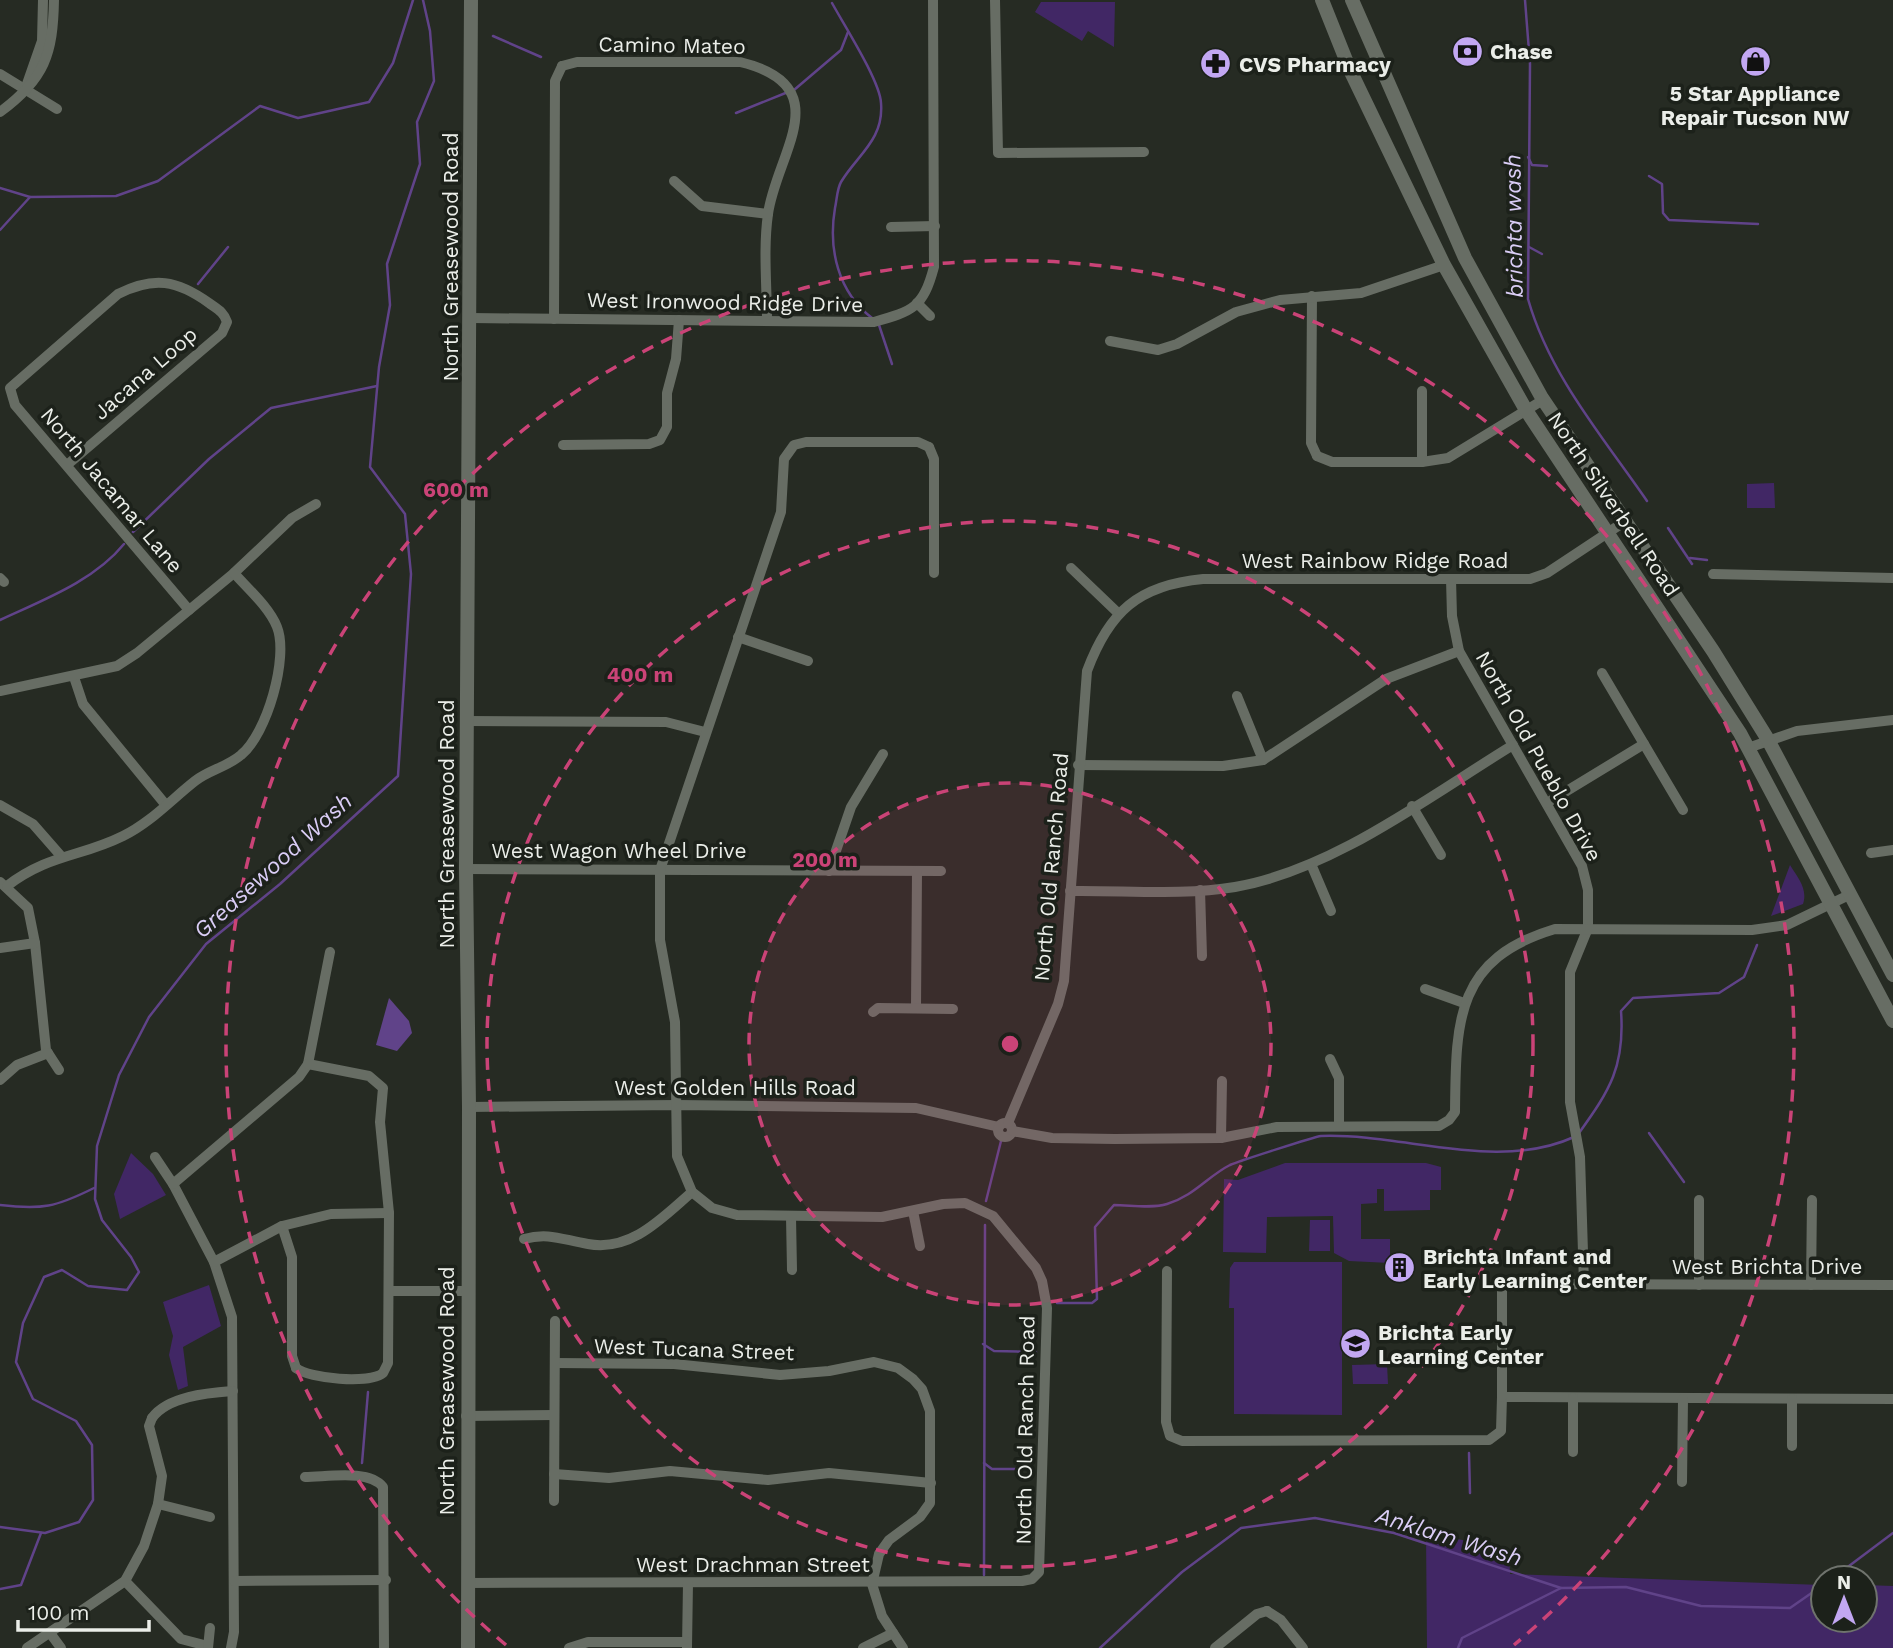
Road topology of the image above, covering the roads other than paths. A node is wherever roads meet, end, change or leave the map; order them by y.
1 (43, 0) edge
2 (54, 0) edge
3 (471, 0) edge
4 (933, 0) edge
5 (995, 0) edge
6 (1322, 0) edge
7 (1352, 0) edge
8 (0, 74) edge
9 (24, 90) junction
10 (57, 109) dead end
11 (0, 112) edge
12 (1144, 152) dead end
13 (674, 181) dead end
14 (1440, 198) junction
15 (1417, 209) junction
16 (768, 214) junction
17 (935, 226) junction
18 (891, 227) dead end
19 (1444, 265) junction
20 (1312, 296) junction
21 (917, 303) junction
22 (930, 316) dead end
23 (471, 318) junction
24 (554, 319) junction
25 (679, 320) junction
26 (766, 321) junction
27 (1110, 341) dead end
28 (1422, 391) dead end
29 (10, 393) joint
30 (1543, 400) junction
31 (1526, 410) junction
32 (563, 445) dead end
33 (1422, 462) junction
34 (68, 465) junction
35 (316, 505) dead end
36 (1624, 522) junction
37 (1605, 532) junction
38 (1071, 568) dead end
39 (234, 573) junction
40 (934, 573) dead end
41 (1713, 574) dead end
42 (1893, 578) edge
43 (1451, 579) junction
44 (189, 610) junction
45 (1118, 613) junction
46 (738, 637) junction
47 (1459, 651) junction
48 (808, 661) dead end
49 (1602, 673) dead end
50 (74, 677) junction
51 (0, 691) edge
52 (1237, 696) dead end
53 (1893, 720) edge
54 (467, 721) junction
55 (705, 732) junction
56 (1768, 738) junction
57 (1644, 744) junction
58 (1513, 745) junction
59 (1748, 748) junction
60 (883, 754) dead end
61 (1263, 760) junction
62 (1078, 765) junction
63 (1547, 803) junction
64 (165, 804) junction
65 (0, 805) edge
66 (1412, 806) junction
67 (1683, 810) dead end
68 (1893, 850) edge
69 (1871, 853) dead end
70 (1441, 855) dead end
71 (61, 856) junction
72 (1311, 864) junction
73 (466, 869) junction
74 (660, 870) junction
75 (830, 871) junction
76 (917, 871) junction
77 (941, 871) dead end
78 (3, 884) edge
79 (1200, 890) junction
80 (1070, 891) junction
81 (1849, 895) junction
82 (1831, 906) junction
83 (1331, 911) dead end
84 (1588, 928) junction
85 (35, 943) junction
86 (0, 948) edge
87 (330, 953) dead end
88 (1202, 956) dead end
89 (1893, 975) edge
90 (1425, 989) dead end
91 (1464, 1003) junction
92 (916, 1007) junction
93 (953, 1009) dead end
94 (1891, 1011) edge
95 (873, 1012) dead end
96 (48, 1053) junction
97 (1330, 1059) dead end
98 (308, 1064) junction
99 (59, 1070) dead end
100 (0, 1080) edge
101 (1222, 1081) dead end
102 (677, 1105) junction
103 (469, 1107) junction
104 (1339, 1125) junction
105 (1006, 1127) junction
106 (1222, 1138) junction
107 (155, 1157) dead end
108 (173, 1184) junction
109 (692, 1192) junction
110 (1699, 1200) dead end
111 (1811, 1200) dead end
112 (913, 1211) junction
113 (390, 1213) junction
114 (791, 1217) junction
115 (282, 1226) junction
116 (524, 1239) dead end
117 (920, 1246) dead end
118 (214, 1262) junction
119 (792, 1270) dead end
120 (1167, 1271) dead end
121 (1584, 1284) junction
122 (1699, 1285) junction
123 (1811, 1285) junction
124 (1893, 1285) edge
125 (467, 1290) junction
126 (389, 1291) junction
127 (555, 1321) dead end
128 (555, 1363) junction
129 (233, 1391) junction
130 (1502, 1397) junction
131 (1573, 1398) junction
132 (1683, 1399) junction
133 (1792, 1399) junction
134 (1893, 1399) edge
135 (554, 1415) junction
136 (466, 1416) junction
137 (1792, 1446) dead end
138 (1573, 1452) dead end
139 (554, 1474) junction
140 (305, 1477) dead end
141 (1682, 1482) dead end
142 (931, 1483) junction
143 (554, 1501) dead end
144 (158, 1504) junction
145 (210, 1517) dead end
146 (1036, 1576) joint
147 (386, 1580) junction
148 (125, 1581) junction
149 (234, 1581) junction
150 (469, 1583) junction
151 (688, 1583) junction
152 (872, 1584) junction
153 (210, 1628) dead end
154 (50, 1633) junction
155 (893, 1633) junction
156 (688, 1645) edge
157 (208, 1647) edge
158 (27, 1648) edge
159 (61, 1648) edge
160 (231, 1648) edge
161 (384, 1648) edge
162 (468, 1648) edge
163 (569, 1648) edge
164 (863, 1648) edge
165 (903, 1648) edge
166 (1214, 1648) edge
167 (1303, 1648) edge

1 - 9 street
2 - 9 street
3 - 23 main road, North Greasewood Road
4 - 17 street
5 - 12 street
6 - 15 main road, North Silverbell Road
7 - 14 main road, North Silverbell Road
8 - 9 street
9 - 10 street
9 - 11 street
13 - 16 street
14 - 15 main road
14 - 30 main road, North Silverbell Road
15 - 19 main road, North Silverbell Road
16 - 24 street, Camino Mateo
16 - 26 street, Camino Mateo
17 - 18 street
17 - 21 street
19 - 20 street
19 - 31 main road, North Silverbell Road
20 - 27 street
20 - 33 street
21 - 22 street
21 - 26 street, West Ironwood Ridge Drive
23 - 24 street, West Ironwood Ridge Drive
23 - 54 main road, North Greasewood Road
24 - 25 street, West Ironwood Ridge Drive
25 - 26 street, West Ironwood Ridge Drive
25 - 32 street
28 - 33 street
29 - 34 street, North Jacamar Lane
29 - 34 street, Jacana Loop
30 - 31 street
30 - 36 main road, North Silverbell Road
31 - 33 street
31 - 37 main road, North Silverbell Road
34 - 44 street, North Jacamar Lane
35 - 39 street
36 - 37 street, West Rainbow Ridge Road
36 - 56 main road, North Silverbell Road
37 - 43 street, West Rainbow Ridge Road
37 - 59 main road, North Silverbell Road
38 - 45 street
39 - 44 street
39 - 64 street
40 - 46 street
41 - 42 street
43 - 45 street, West Rainbow Ridge Road
43 - 47 street, North Old Pueblo Drive
44 - 50 street
45 - 62 street, North Old Ranch Road
46 - 48 street
46 - 55 street
47 - 58 street, North Old Pueblo Drive
47 - 61 street
49 - 57 street
50 - 51 street
50 - 64 street
52 - 61 street
53 - 56 street
54 - 55 street
54 - 73 main road, North Greasewood Road
55 - 74 street
56 - 59 street
56 - 81 main road, North Silverbell Road
57 - 63 street
57 - 67 street
58 - 63 street, North Old Pueblo Drive
58 - 66 street
59 - 82 main road, North Silverbell Road
60 - 75 street
61 - 62 street
62 - 80 street, North Old Ranch Road
63 - 84 street, North Old Pueblo Drive
64 - 71 street
65 - 71 street
66 - 70 street
66 - 72 street
68 - 69 street
71 - 78 street
72 - 79 street
72 - 83 street
73 - 74 street, West Wagon Wheel Drive
73 - 103 main road, North Greasewood Road
74 - 75 street, West Wagon Wheel Drive
74 - 102 street
75 - 76 street, West Wagon Wheel Drive
76 - 77 street, West Wagon Wheel Drive
76 - 92 street
78 - 85 street
79 - 80 street
79 - 88 street
80 - 105 street, North Old Ranch Road
81 - 82 street
81 - 89 main road, North Silverbell Road
82 - 84 street
82 - 94 main road, North Silverbell Road
84 - 91 street
84 - 121 street, North Old Pueblo Drive
85 - 86 street
85 - 96 street
87 - 98 street
90 - 91 street
91 - 104 street, West Golden Hills Road
92 - 93 street
92 - 95 street
96 - 99 street
96 - 100 street
97 - 104 street
98 - 108 street
98 - 113 street
101 - 106 street
102 - 103 street, West Golden Hills Road
102 - 105 street, West Golden Hills Road
102 - 109 street
103 - 125 main road, North Greasewood Road
104 - 106 street, West Golden Hills Road
105 - 106 street, West Golden Hills Road
107 - 108 street
108 - 118 street
109 - 114 street
109 - 116 street
110 - 122 street
111 - 123 street
112 - 114 street
112 - 117 street
112 - 146 street, North Old Ranch Road
113 - 115 street
113 - 126 street
114 - 119 street
115 - 118 street
115 - 126 street
118 - 129 street
120 - 130 street
121 - 122 street, West Brichta Drive
121 - 130 street, West Brichta Drive
122 - 123 street, West Brichta Drive
123 - 124 street, West Brichta Drive
125 - 126 street
125 - 136 main road, North Greasewood Road
127 - 128 street
128 - 135 street
128 - 142 street, West Tucana Street
129 - 144 street
129 - 149 street
130 - 131 street
131 - 132 street
131 - 138 street
132 - 133 street
132 - 141 street
133 - 134 street
133 - 137 street
135 - 136 street
135 - 139 street
136 - 150 main road, North Greasewood Road
139 - 142 street
139 - 143 street
140 - 147 street
142 - 152 street
144 - 145 street
144 - 148 street
146 - 152 street, West Drachman Street
147 - 149 street
147 - 161 street
148 - 154 street
148 - 157 street
149 - 160 street
150 - 151 street, West Drachman Street
150 - 162 main road, North Greasewood Road
151 - 152 street, West Drachman Street
151 - 156 street
152 - 155 street
153 - 157 street
154 - 158 street
154 - 159 street
155 - 164 street
155 - 165 street
156 - 163 street
166 - 167 street

